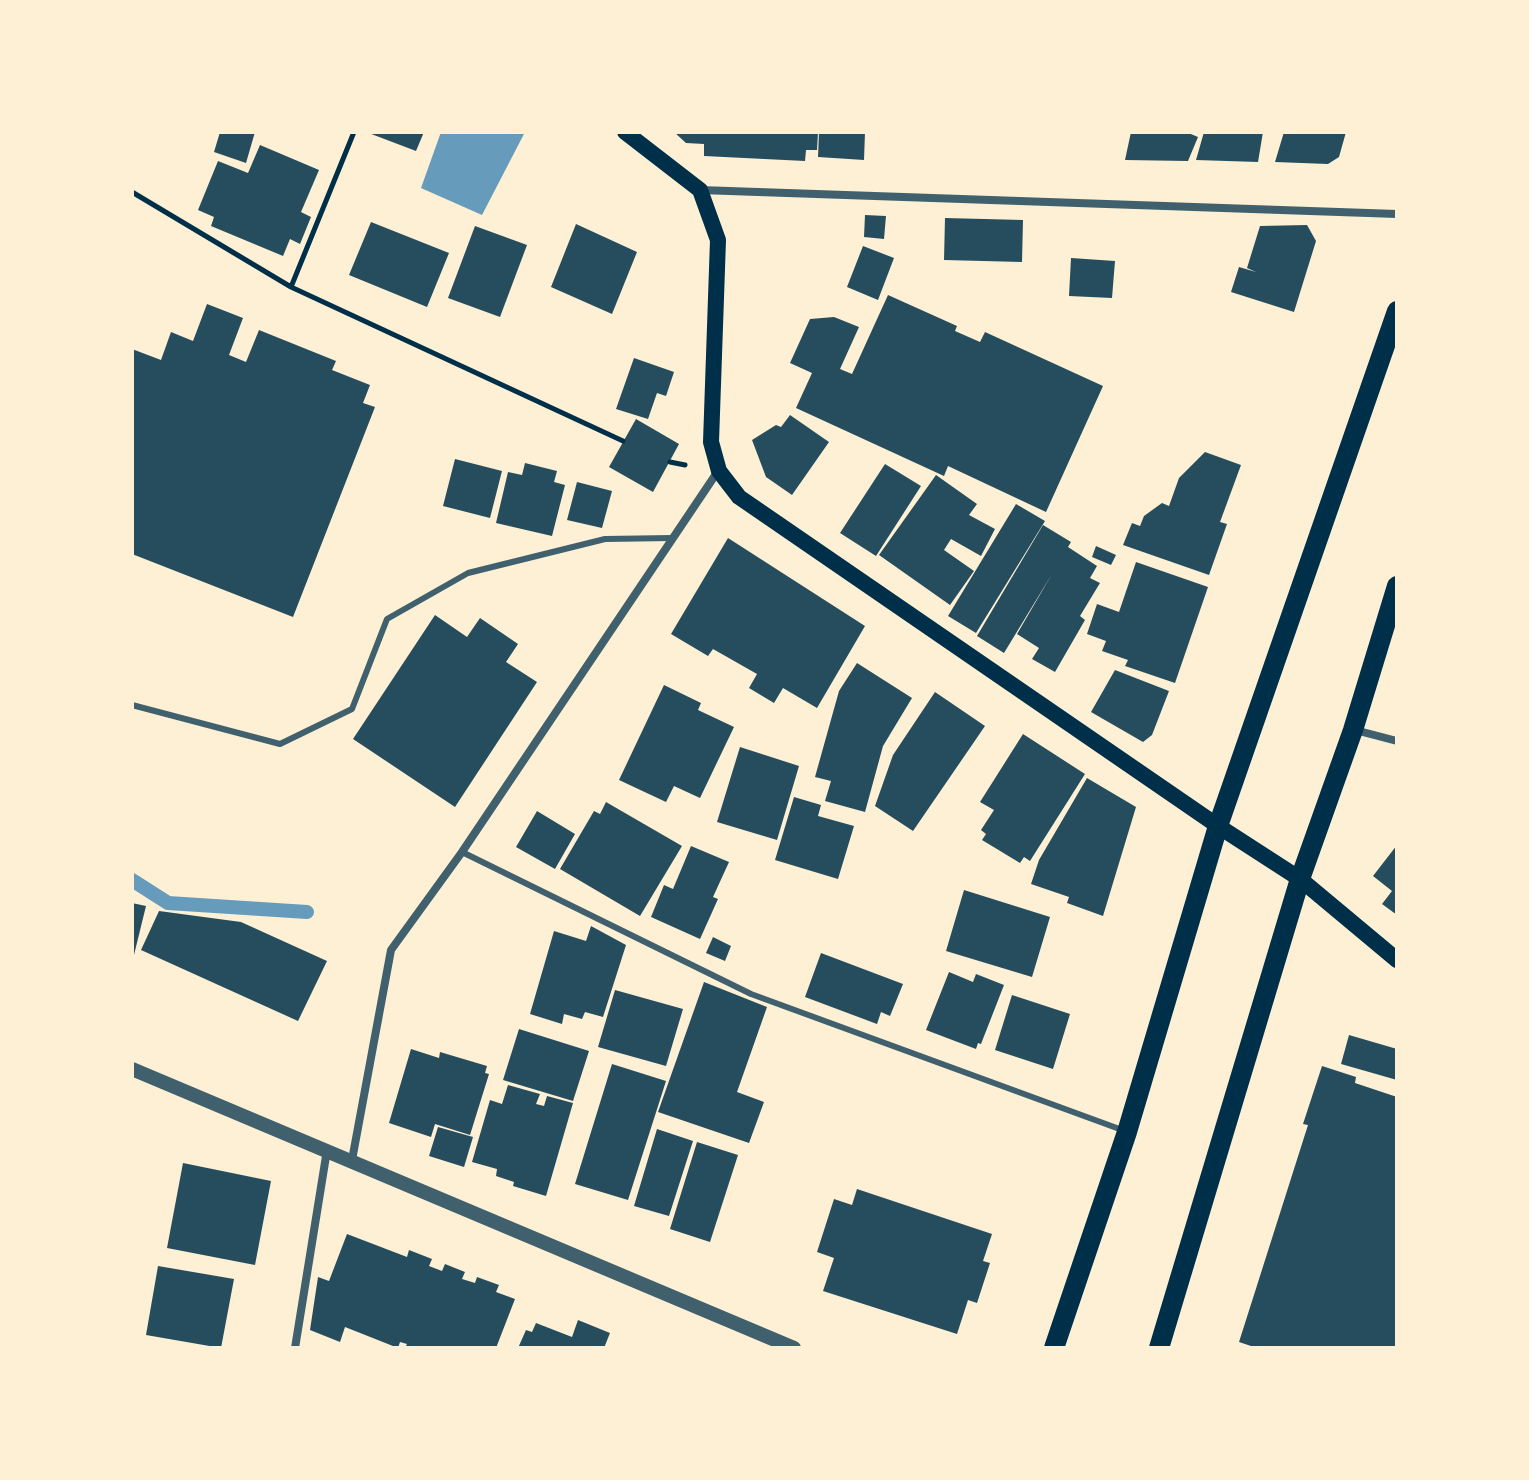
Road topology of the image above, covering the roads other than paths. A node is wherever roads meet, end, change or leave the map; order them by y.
1 (625, 132) edge
2 (700, 190) junction
3 (1397, 214) edge
4 (1397, 311) edge
5 (719, 471) junction
6 (672, 538) junction
7 (1397, 586) edge
8 (132, 705) edge
9 (1353, 730) junction
10 (1397, 741) edge
11 (1218, 826) junction
12 (462, 852) junction
13 (1300, 879) junction
14 (1397, 960) edge
15 (132, 1069) edge
16 (1127, 1132) junction
17 (327, 1149) junction
18 (352, 1160) junction
19 (295, 1348) edge
20 (794, 1348) edge
21 (1054, 1348) edge
22 (1159, 1348) edge

1 - 2 main road
2 - 3 street
2 - 5 main road
4 - 11 main road
5 - 6 street
5 - 11 main road
6 - 8 lane
6 - 12 street
7 - 9 main road
9 - 10 street
9 - 13 main road
11 - 13 main road
11 - 16 main road
12 - 16 lane
12 - 18 street
13 - 14 main road
13 - 22 main road
15 - 17 street
16 - 21 main road
17 - 18 street
17 - 19 street
18 - 20 street

